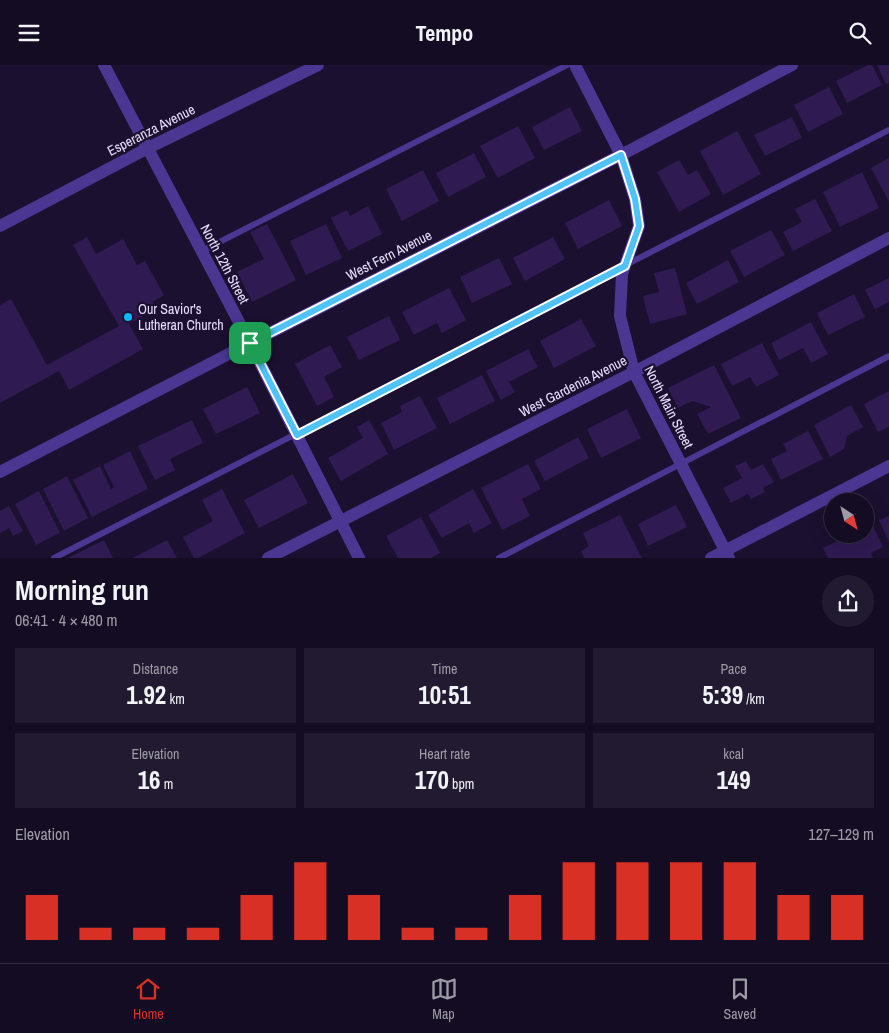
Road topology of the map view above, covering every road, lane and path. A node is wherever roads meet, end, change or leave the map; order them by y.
1 (104, 65) edge
2 (318, 65) edge
3 (567, 65) edge
4 (575, 65) edge
5 (792, 65) edge
6 (889, 130) edge
7 (148, 148) junction
8 (621, 155) junction
9 (0, 226) edge
10 (889, 237) edge
11 (202, 251) junction
12 (625, 266) junction
13 (250, 343) junction
14 (889, 356) edge
15 (634, 372) junction
16 (297, 435) junction
17 (681, 464) junction
18 (889, 466) edge
19 (0, 472) edge
20 (341, 521) junction
21 (728, 554) edge
22 (54, 558) edge
23 (268, 558) edge
24 (359, 558) edge
25 (499, 558) edge
26 (711, 558) edge

1 - 7 street, North 12th Street
2 - 7 street, Esperanza Avenue
3 - 11 lane
4 - 8 street, North Main Street
5 - 8 street, West Fern Avenue
6 - 12 lane
7 - 9 street, Esperanza Avenue
7 - 11 street, North 12th Street
8 - 12 street, North Main Street
8 - 13 street, West Fern Avenue
10 - 15 street, West Gardenia Avenue
11 - 13 street, North 12th Street
12 - 15 street, North Main Street
12 - 16 lane
13 - 16 street, North 12th Street
13 - 19 street, West Fern Avenue
14 - 17 lane
15 - 17 street, North Main Street
15 - 20 street, West Gardenia Avenue
16 - 20 street, North 12th Street
16 - 22 lane
17 - 21 street, North Main Street
17 - 25 lane
18 - 21 street
20 - 23 street, West Gardenia Avenue
20 - 24 street, North 12th Street
21 - 26 street

